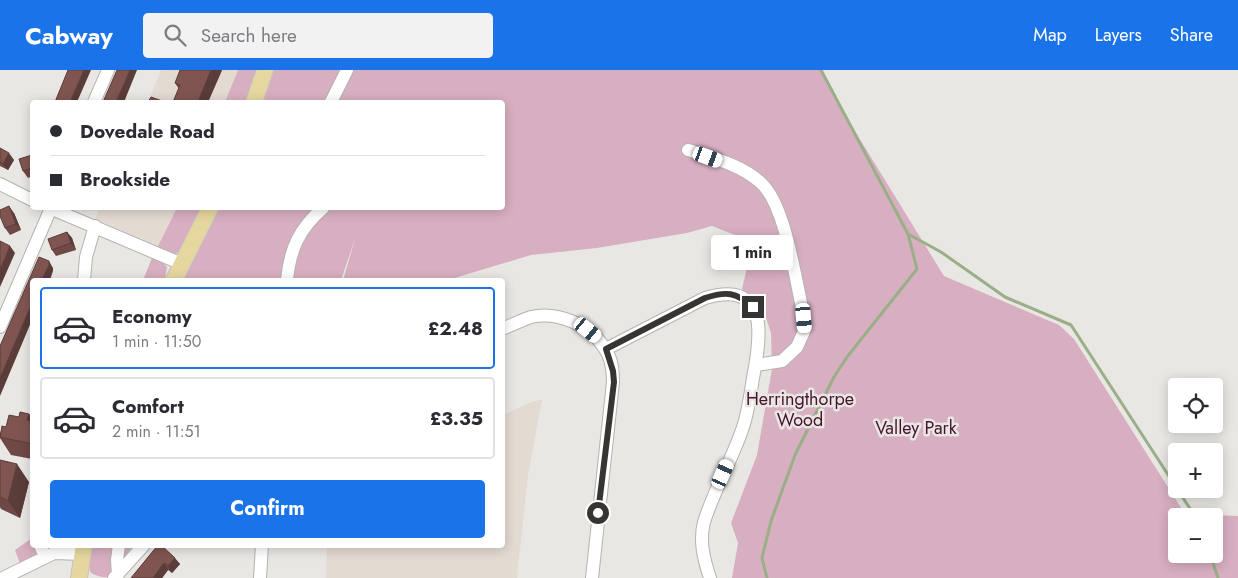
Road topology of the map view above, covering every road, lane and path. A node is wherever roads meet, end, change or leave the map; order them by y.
1 (108, 70) edge
2 (265, 70) edge
3 (346, 70) edge
4 (95, 100) edge
5 (255, 100) edge
6 (332, 100) edge
7 (688, 150) dead end
8 (0, 184) edge
9 (30, 199) edge
10 (49, 210) edge
11 (55, 210) edge
12 (209, 210) edge
13 (321, 210) edge
14 (95, 226) junction
15 (182, 264) junction
16 (84, 278) edge
17 (175, 278) edge
18 (286, 278) edge
19 (0, 326) edge
20 (505, 327) edge
21 (606, 349) junction
22 (756, 365) junction
23 (119, 548) edge
24 (141, 548) edge
25 (262, 548) edge
26 (84, 549) edge
27 (42, 551) edge
28 (116, 576) edge
29 (3, 578) edge
30 (78, 578) edge
31 (260, 578) edge
32 (592, 578) edge
33 (710, 578) edge

1 - 4 street
2 - 5 main road
3 - 6 street
7 - 22 street
8 - 9 street
10 - 19 street
11 - 14 street
12 - 15 main road
13 - 18 street
14 - 15 street
14 - 16 street
15 - 17 main road
20 - 21 street
21 - 22 street
21 - 32 street
22 - 33 street
23 - 28 street
24 - 28 street
25 - 31 street
26 - 27 street
26 - 30 main road
27 - 29 street

